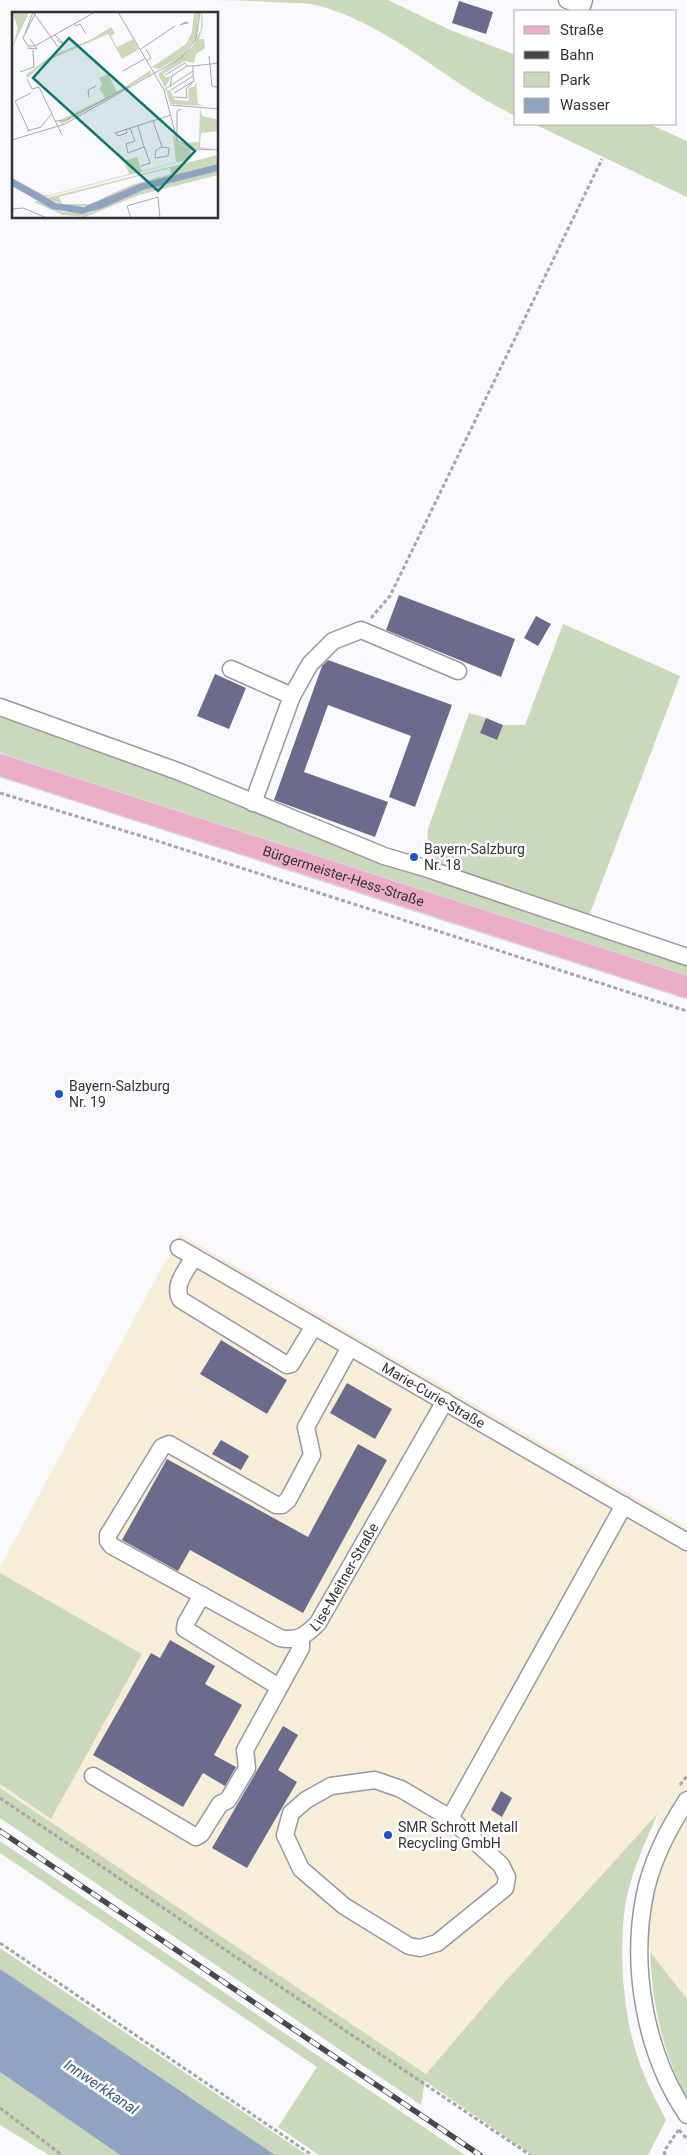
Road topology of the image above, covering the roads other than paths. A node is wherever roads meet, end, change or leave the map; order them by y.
1 (566, 0) edge
2 (584, 0) edge
3 (231, 669) dead end
4 (458, 671) dead end
5 (292, 696) junction
6 (0, 707) edge
7 (0, 765) edge
8 (253, 803) junction
9 (687, 957) edge
10 (687, 987) edge
11 (179, 1248) dead end
12 (194, 1257) junction
13 (314, 1326) junction
14 (350, 1346) junction
15 (445, 1401) junction
16 (624, 1505) junction
17 (687, 1542) edge
18 (202, 1595) junction
19 (301, 1637) junction
20 (279, 1687) junction
21 (93, 1776) dead end
22 (687, 1800) edge
23 (450, 1818) junction
24 (687, 2115) edge

1 - 2 street
3 - 5 street
4 - 5 street
5 - 8 street
6 - 8 street
7 - 10 main road, Bürgermeister-Hess-Straße
8 - 9 street
11 - 12 street, Marie-Curie-Straße
12 - 13 street, Marie-Curie-Straße
12 - 13 street
13 - 14 street, Marie-Curie-Straße
14 - 15 street, Marie-Curie-Straße
14 - 18 street, Lise-Meitner-Straße
15 - 16 street, Marie-Curie-Straße
15 - 19 street, Lise-Meitner-Straße
16 - 17 street, Marie-Curie-Straße
16 - 23 street
18 - 19 street, Lise-Meitner-Straße
18 - 20 street
19 - 20 street
20 - 21 street
22 - 24 street
23 - 23 street

